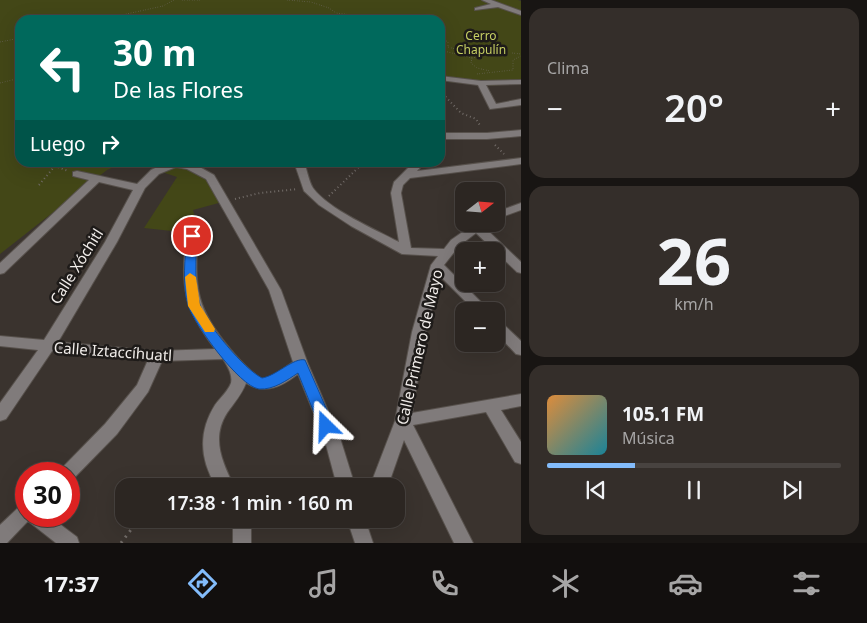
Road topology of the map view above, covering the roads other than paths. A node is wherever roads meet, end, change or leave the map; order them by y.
1 (486, 0) edge
2 (500, 5) junction
3 (480, 8) dead end
4 (521, 12) edge
5 (445, 79) edge
6 (477, 82) junction
7 (521, 82) edge
8 (510, 84) junction
9 (521, 90) edge
10 (521, 102) edge
11 (521, 133) edge
12 (445, 136) edge
13 (521, 161) edge
14 (164, 167) edge
15 (197, 167) edge
16 (301, 167) edge
17 (415, 167) edge
18 (77, 174) dead end
19 (408, 175) junction
20 (96, 179) junction
21 (139, 188) junction
22 (520, 208) edge
23 (505, 213) edge
24 (471, 232) edge
25 (486, 232) edge
26 (192, 236) dead end
27 (406, 251) junction
28 (446, 253) junction
29 (437, 265) junction
30 (521, 269) edge
31 (0, 270) edge
32 (474, 302) edge
33 (505, 334) edge
34 (0, 340) edge
35 (46, 346) junction
36 (521, 350) edge
37 (158, 356) junction
38 (228, 357) junction
39 (301, 364) junction
40 (521, 400) edge
41 (491, 407) junction
42 (0, 415) edge
43 (403, 421) junction
44 (521, 457) edge
45 (79, 462) edge
46 (221, 478) edge
47 (344, 478) edge
48 (382, 478) edge
49 (15, 523) edge
50 (49, 527) edge
51 (242, 528) edge
52 (0, 537) edge
53 (70, 543) edge
54 (242, 543) edge
55 (464, 543) edge

1 - 2 street
2 - 3 street
2 - 4 street
5 - 6 street
6 - 8 street
6 - 10 street
7 - 8 street
8 - 9 street
11 - 12 street
13 - 19 street
14 - 21 street, Calle Xóchitl
15 - 39 street, Calle Xóchitl
16 - 27 street
17 - 19 street
18 - 20 street
19 - 27 street
20 - 21 street
20 - 31 street
21 - 35 street, Calle Xóchitl
22 - 23 street
24 - 28 street, Calle Primero de Mayo
25 - 30 street
26 - 38 street
27 - 28 street
28 - 29 street, Calle Primero de Mayo
29 - 32 street
29 - 43 street, Calle Primero de Mayo
33 - 36 street
34 - 35 street, Calle Iztaccíhuatl
35 - 37 street, Calle Iztaccíhuatl
35 - 42 street, Calle Xóchitl
37 - 38 street, Calle Iztaccíhuatl
37 - 45 street
38 - 39 street
38 - 46 street
39 - 47 street
40 - 41 street
41 - 43 street
41 - 44 street
43 - 48 street, Calle Primero de Mayo
43 - 55 street
49 - 52 street
50 - 53 street
51 - 54 street

